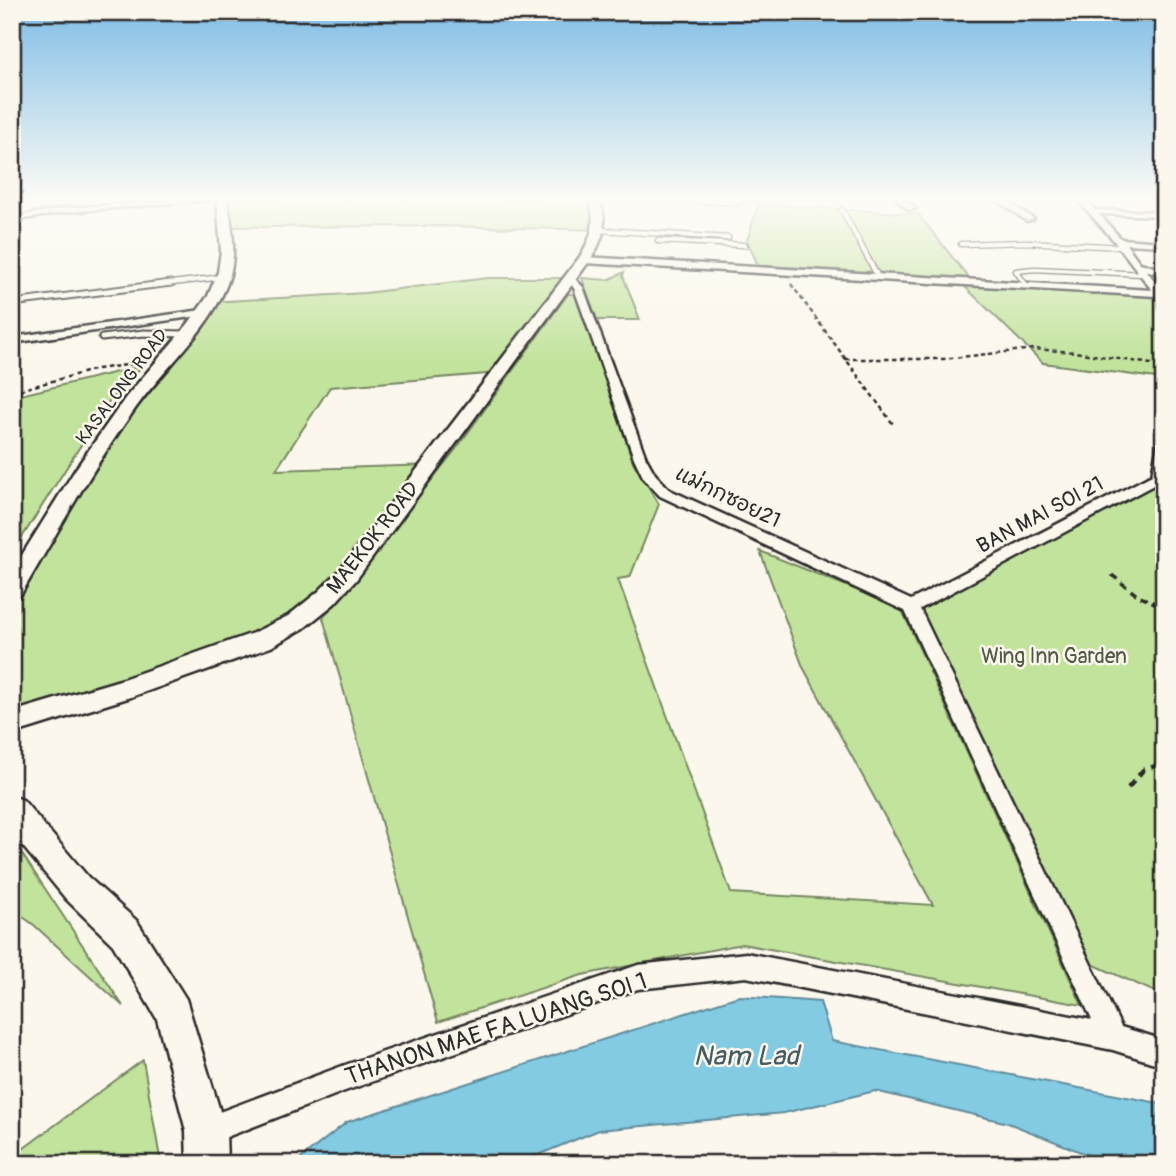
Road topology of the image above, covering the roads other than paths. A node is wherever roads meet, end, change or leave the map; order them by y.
1 (225, 254) edge
2 (587, 254) edge
3 (866, 254) edge
4 (1128, 254) edge
5 (584, 260) junction
6 (1135, 264) junction
7 (1163, 273) edge
8 (1144, 274) junction
9 (222, 277) junction
10 (878, 277) junction
11 (569, 278) junction
12 (1026, 285) junction
13 (1160, 290) edge
14 (12, 303) edge
15 (202, 313) junction
16 (186, 334) junction
17 (102, 338) dead end
18 (12, 341) edge
19 (1164, 443) edge
20 (12, 590) edge
21 (911, 607) junction
22 (12, 723) edge
23 (12, 810) edge
24 (1112, 1037) junction
25 (1164, 1053) edge
26 (206, 1147) edge

1 - 9 street, KASALONG ROAD
2 - 5 street, MAEKOK ROAD
3 - 10 lane
4 - 6 street
5 - 10 street
5 - 11 street, MAEKOK ROAD
6 - 7 street
6 - 8 street
8 - 12 lane
8 - 13 street
9 - 14 lane
9 - 15 street, KASALONG ROAD
10 - 12 street
11 - 21 street, แม่กกซอย21
11 - 22 street, MAEKOK ROAD
12 - 13 street
15 - 16 street, KASALONG ROAD
15 - 18 street
16 - 17 lane
16 - 20 street, KASALONG ROAD
19 - 21 street, BAN MAI SOI 21
21 - 24 street
23 - 26 street
24 - 25 street, THANON MAE FA LUANG SOI 1
24 - 26 street, THANON MAE FA LUANG SOI 1

